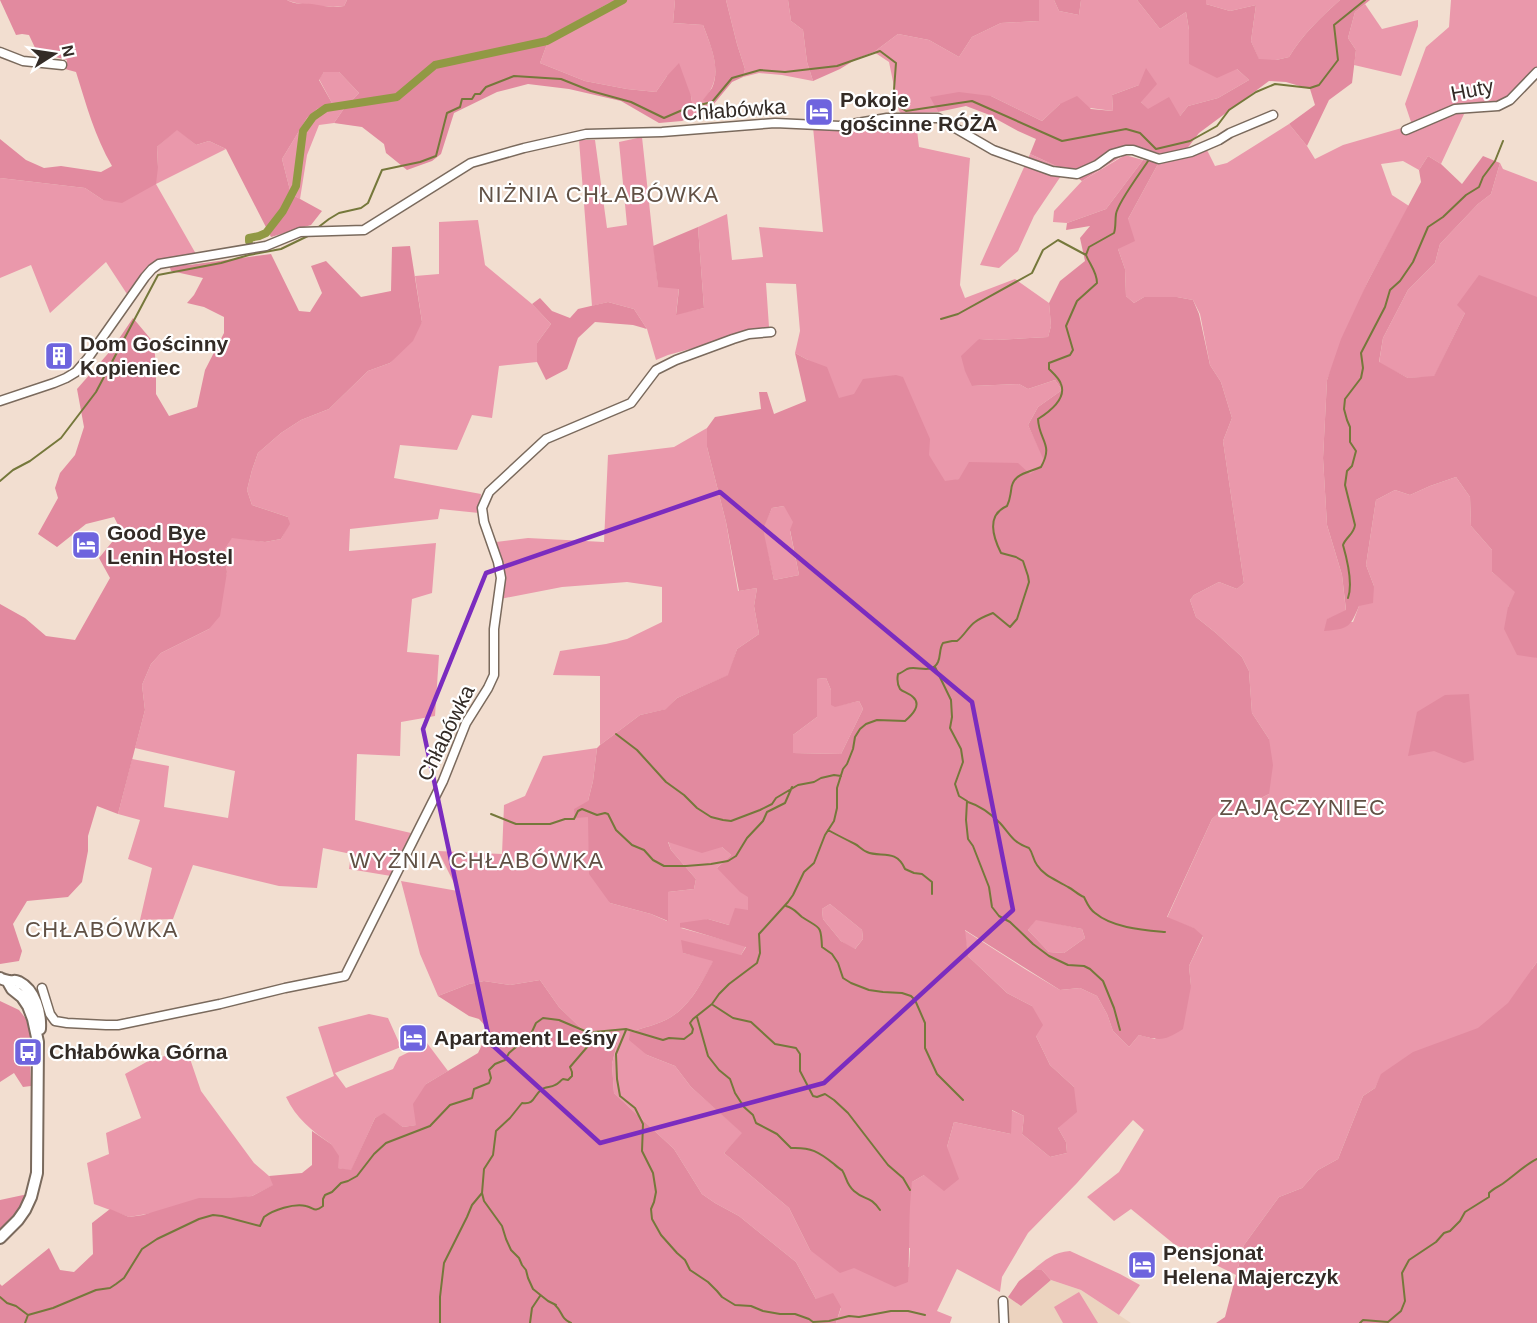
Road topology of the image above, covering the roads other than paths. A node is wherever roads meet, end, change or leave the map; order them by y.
1 (0, 52) edge
2 (62, 65) dead end
3 (1537, 72) edge
4 (1273, 115) dead end
5 (1406, 130) dead end
6 (771, 332) dead end
7 (0, 401) edge
8 (4, 980) edge
9 (42, 987) dead end
10 (0, 1238) edge
11 (1003, 1301) dead end
12 (1004, 1323) edge

1 - 2 street
3 - 5 street, Huty
4 - 7 street, Chłabówka
6 - 9 street, Chłabówka
8 - 10 street
11 - 12 street

